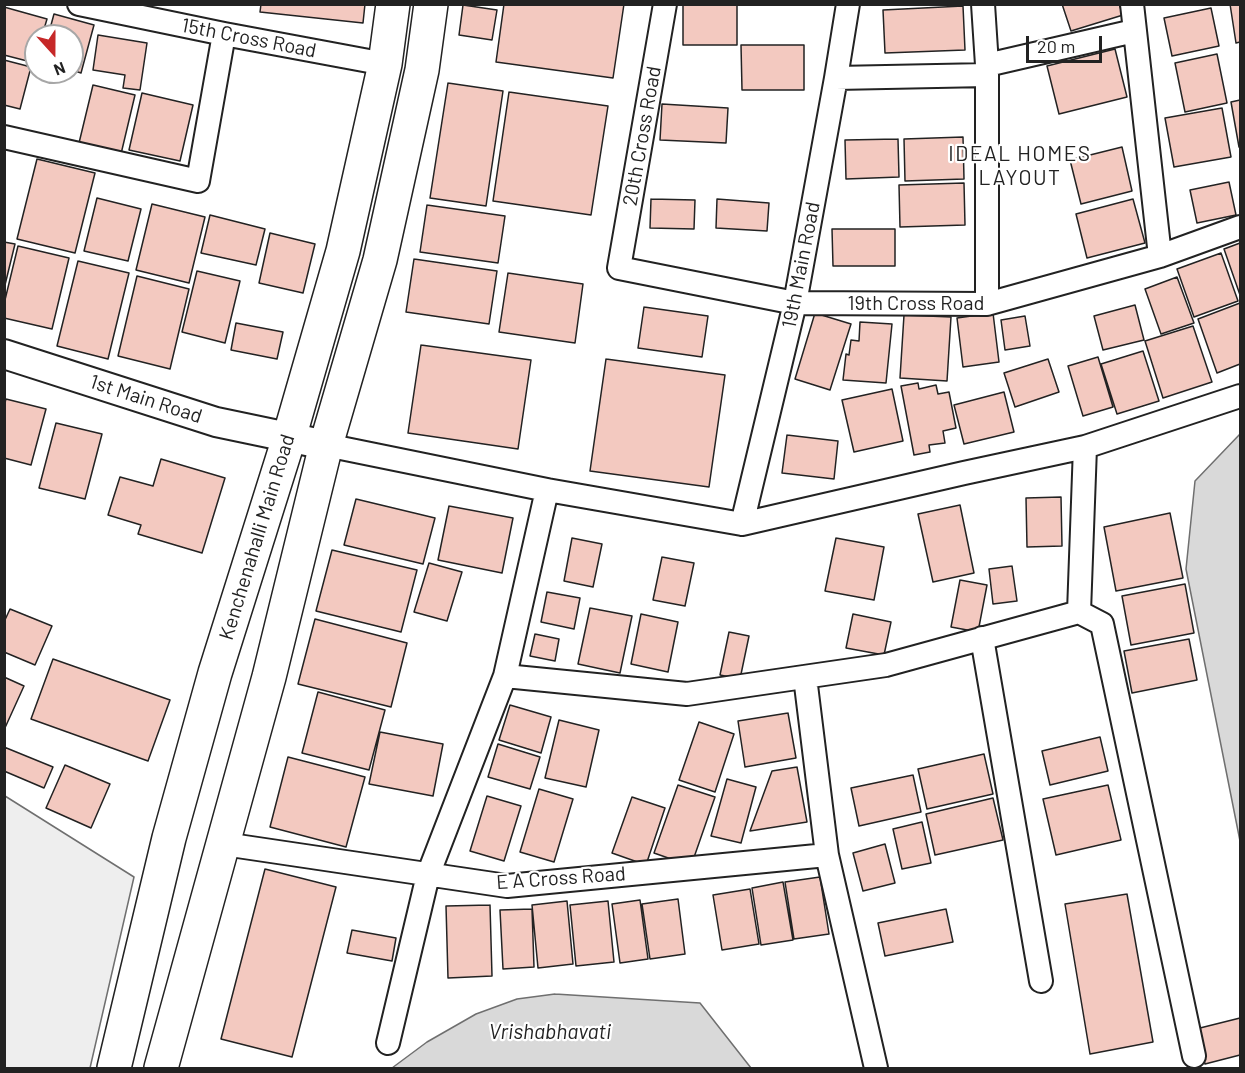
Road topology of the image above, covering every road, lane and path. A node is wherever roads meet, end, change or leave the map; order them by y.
1 (79, 4) edge
2 (393, 4) edge
3 (431, 4) edge
4 (665, 4) edge
5 (848, 4) edge
6 (982, 4) edge
7 (1132, 4) edge
8 (1134, 31) junction
9 (224, 34) junction
10 (384, 64) junction
11 (987, 70) junction
12 (836, 78) junction
13 (4, 137) edge
14 (1240, 227) edge
15 (1160, 256) junction
16 (619, 268) joint
17 (795, 303) junction
18 (987, 304) junction
19 (4, 354) edge
20 (1240, 396) edge
21 (289, 438) junction
22 (326, 445) junction
23 (1084, 447) junction
24 (547, 490) junction
25 (742, 524) junction
26 (1079, 612) junction
27 (982, 638) junction
28 (506, 676) junction
29 (805, 676) junction
30 (224, 844) junction
31 (827, 855) junction
32 (428, 874) junction
33 (1041, 981) dead end
34 (388, 1043) dead end
35 (1194, 1056) dead end
36 (114, 1068) edge
37 (162, 1068) edge
38 (876, 1068) edge

1 - 9 street, 15th Cross Road
2 - 10 main road, Kenchenahalli Main Road
3 - 22 main road, Kenchenahalli Main Road
4 - 16 street, 20th Cross Road
5 - 12 street, 19th Main Road
6 - 11 street
7 - 8 street
8 - 11 street
8 - 15 street
9 - 10 street, 15th Cross Road
9 - 13 street
10 - 21 main road, Kenchenahalli Main Road
11 - 12 street
11 - 18 street
12 - 17 street, 19th Main Road
14 - 15 street, 19th Cross Road
15 - 18 street, 19th Cross Road
16 - 17 street, 19th Cross Road
17 - 18 street, 19th Cross Road
17 - 25 street, 19th Main Road
19 - 21 street, 1st Main Road
20 - 23 street
21 - 22 street, 1st Main Road
21 - 36 main road, Kenchenahalli Main Road
22 - 24 street
22 - 30 main road, Kenchenahalli Main Road
23 - 25 street
23 - 26 street
24 - 25 street
24 - 28 street
26 - 27 street
26 - 35 street
27 - 29 street
27 - 33 street
28 - 29 street
28 - 32 street
29 - 31 street
30 - 32 street, E A Cross Road
30 - 37 main road, Kenchenahalli Main Road
31 - 32 street, E A Cross Road
31 - 38 street
32 - 34 street

